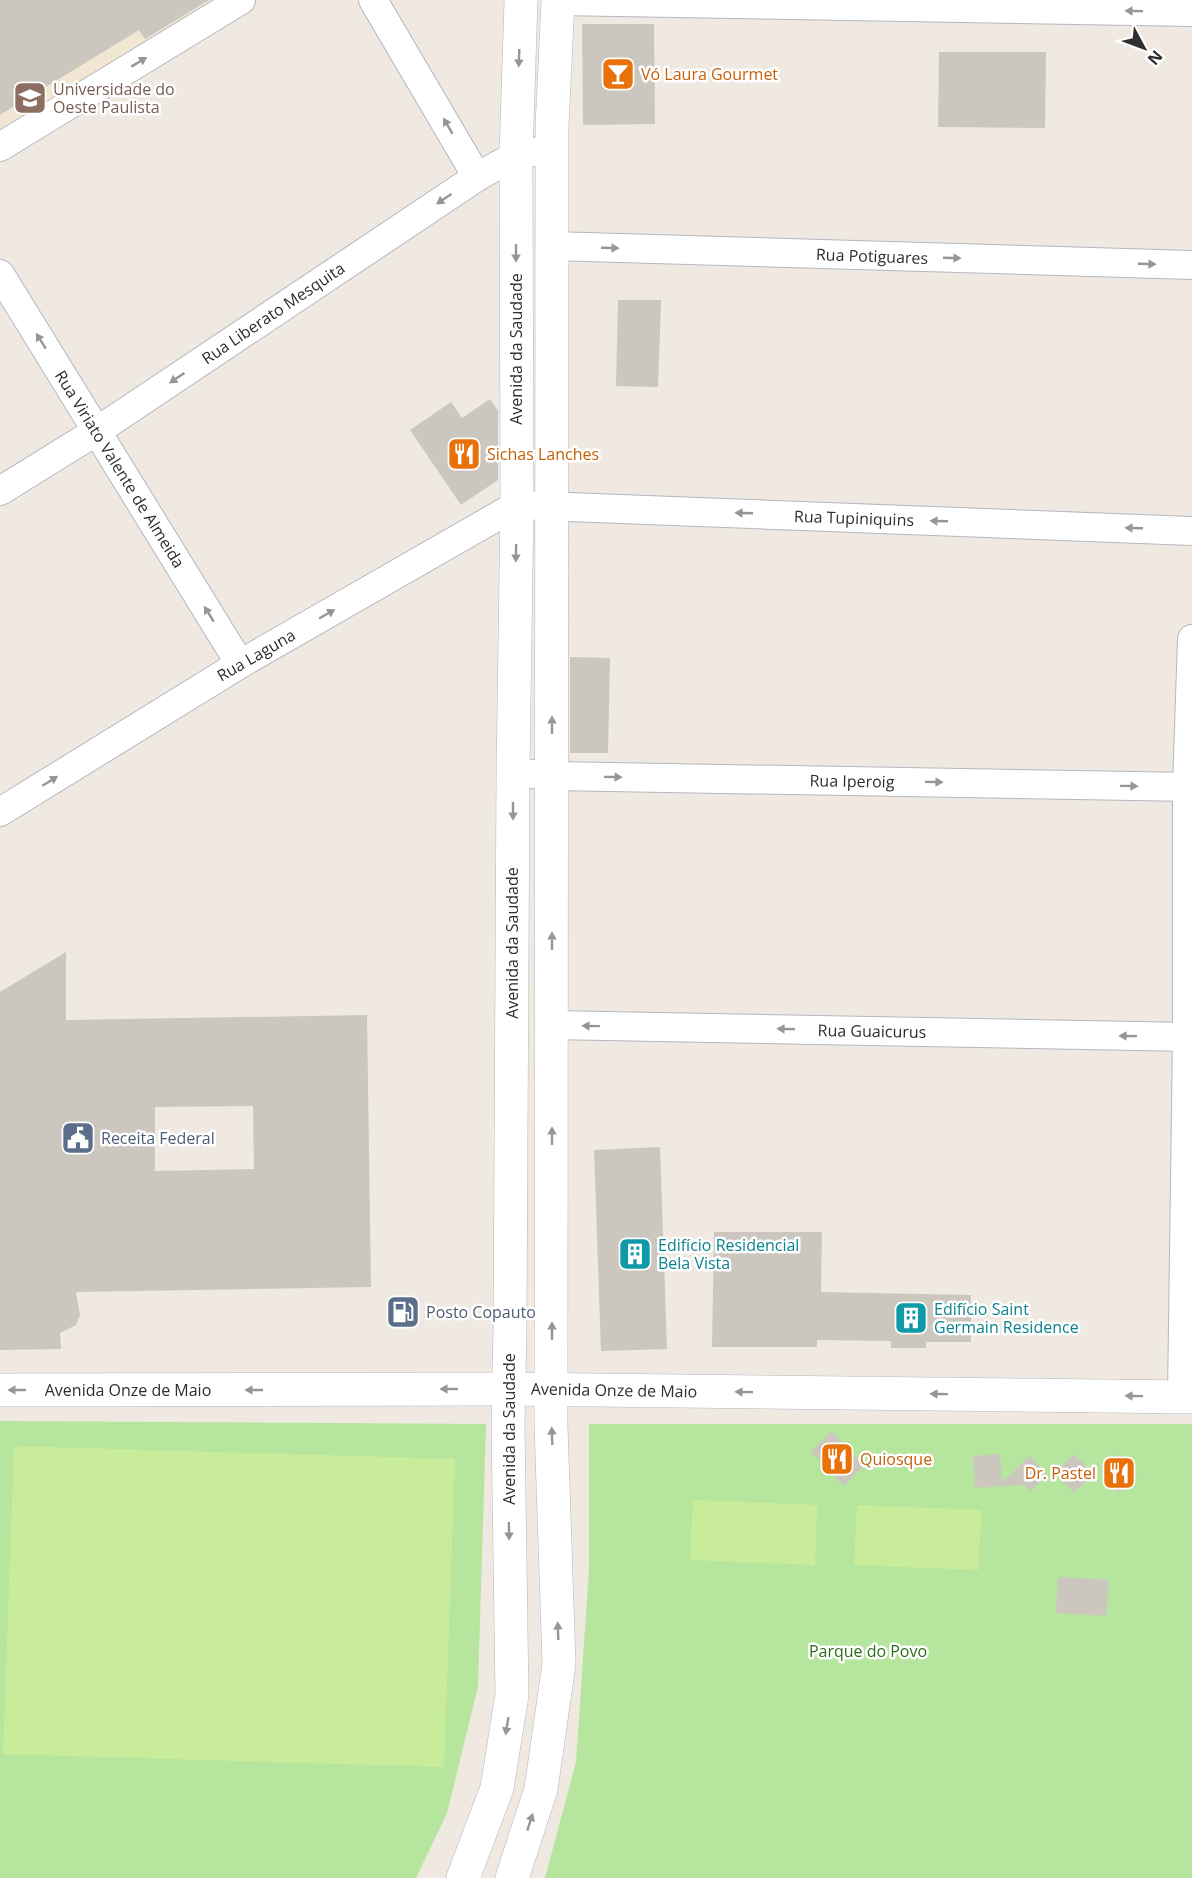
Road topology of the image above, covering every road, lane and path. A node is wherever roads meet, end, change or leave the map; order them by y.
1 (241, 0) edge
2 (374, 0) edge
3 (521, 0) edge
4 (558, 1) edge
5 (1192, 12) edge
6 (0, 147) edge
7 (552, 149) junction
8 (516, 155) junction
9 (477, 177) junction
10 (552, 246) junction
11 (1192, 265) edge
12 (0, 274) edge
13 (97, 431) junction
14 (0, 490) edge
15 (517, 505) junction
16 (553, 506) junction
17 (1192, 531) edge
18 (1192, 639) edge
19 (240, 664) junction
20 (513, 772) junction
21 (552, 776) junction
22 (1190, 787) edge
23 (0, 812) edge
24 (552, 1025) junction
25 (1189, 1037) edge
26 (508, 1389) junction
27 (0, 1390) edge
28 (552, 1390) junction
29 (1187, 1397) edge
30 (464, 1878) edge
31 (512, 1878) edge

6 -> 1 street
9 -> 2 street
3 -> 8 street, Avenida da Saudade
5 -> 4 street
4 - 7 street
7 - 8 street, Rua Liberato Mesquita
7 - 10 street
8 - 9 street, Rua Liberato Mesquita
8 -> 15 street, Avenida da Saudade
9 -> 13 street, Rua Liberato Mesquita
10 -> 11 street, Rua Potiguares
10 - 16 street
13 -> 12 street, Rua Viriato Valente de Almeida
13 - 14 street, Rua Liberato Mesquita
19 -> 13 street, Rua Viriato Valente de Almeida
15 - 16 street, Rua Tupiniquins
19 -> 15 street, Rua Laguna
15 -> 20 street, Avenida da Saudade
17 -> 16 street, Rua Tupiniquins
21 -> 16 street
18 - 22 street
23 -> 19 street, Rua Laguna
20 - 21 street, Rua Iperoig
20 -> 26 street, Avenida da Saudade
21 -> 22 street, Rua Iperoig
24 -> 21 street
22 - 25 street
25 -> 24 street, Rua Guaicurus
28 -> 24 street
25 - 29 street
26 -> 27 street, Avenida Onze de Maio
26 - 28 street, Avenida Onze de Maio
26 -> 30 street, Avenida da Saudade
29 -> 28 street, Avenida Onze de Maio
31 -> 28 street

